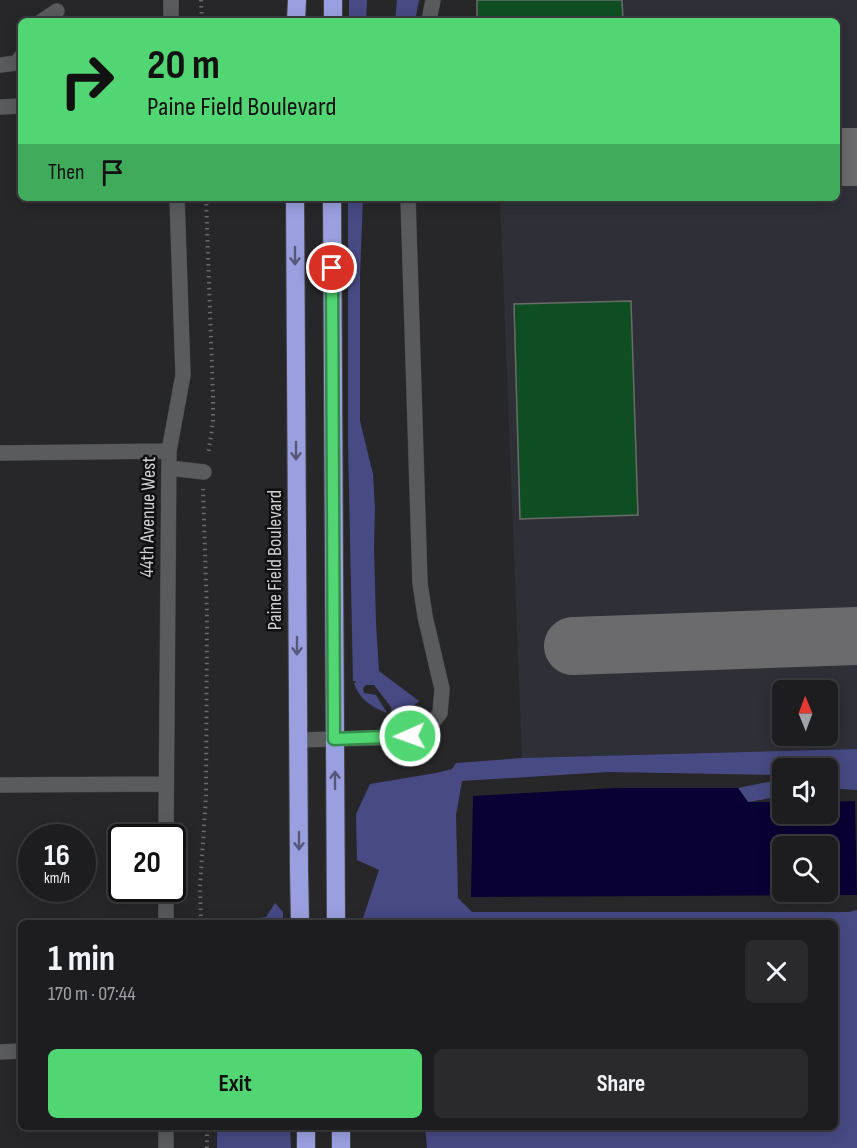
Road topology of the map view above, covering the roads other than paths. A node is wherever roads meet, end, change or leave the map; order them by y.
1 (171, 0) edge
2 (297, 0) edge
3 (333, 0) edge
4 (433, 0) edge
5 (57, 12) dead end
6 (47, 18) edge
7 (171, 18) edge
8 (296, 18) edge
9 (333, 18) edge
10 (430, 18) edge
11 (18, 61) edge
12 (0, 65) edge
13 (0, 106) edge
14 (18, 106) edge
15 (177, 201) edge
16 (295, 201) edge
17 (332, 201) edge
18 (408, 201) edge
19 (169, 451) junction
20 (0, 453) edge
21 (169, 468) junction
22 (204, 472) road end
23 (334, 739) junction
24 (298, 740) junction
25 (166, 784) junction
26 (0, 785) edge
27 (166, 824) edge
28 (166, 902) edge
29 (166, 920) edge
30 (300, 920) edge
31 (336, 920) edge
32 (18, 1051) edge
33 (0, 1052) edge
34 (166, 1130) edge
35 (306, 1130) edge
36 (341, 1130) edge
37 (166, 1148) edge
38 (306, 1148) edge
39 (341, 1148) edge

1 - 7 street
2 - 8 highway
3 - 9 highway
4 - 10 street
5 - 6 street
11 - 12 street
13 - 14 street
15 - 19 street, 44th Avenue West
16 -> 24 highway, Paine Field Boulevard
17 - 23 highway
18 - 23 street
19 - 20 street
19 - 21 street, 44th Avenue West
21 - 22 street
21 - 25 street, 44th Avenue West
23 - 24 street
31 -> 23 highway
24 -> 30 highway, Paine Field Boulevard
25 - 26 street
25 - 27 street, 44th Avenue West
28 - 29 street
32 - 33 street
34 - 37 street
35 - 38 highway
36 - 39 highway

